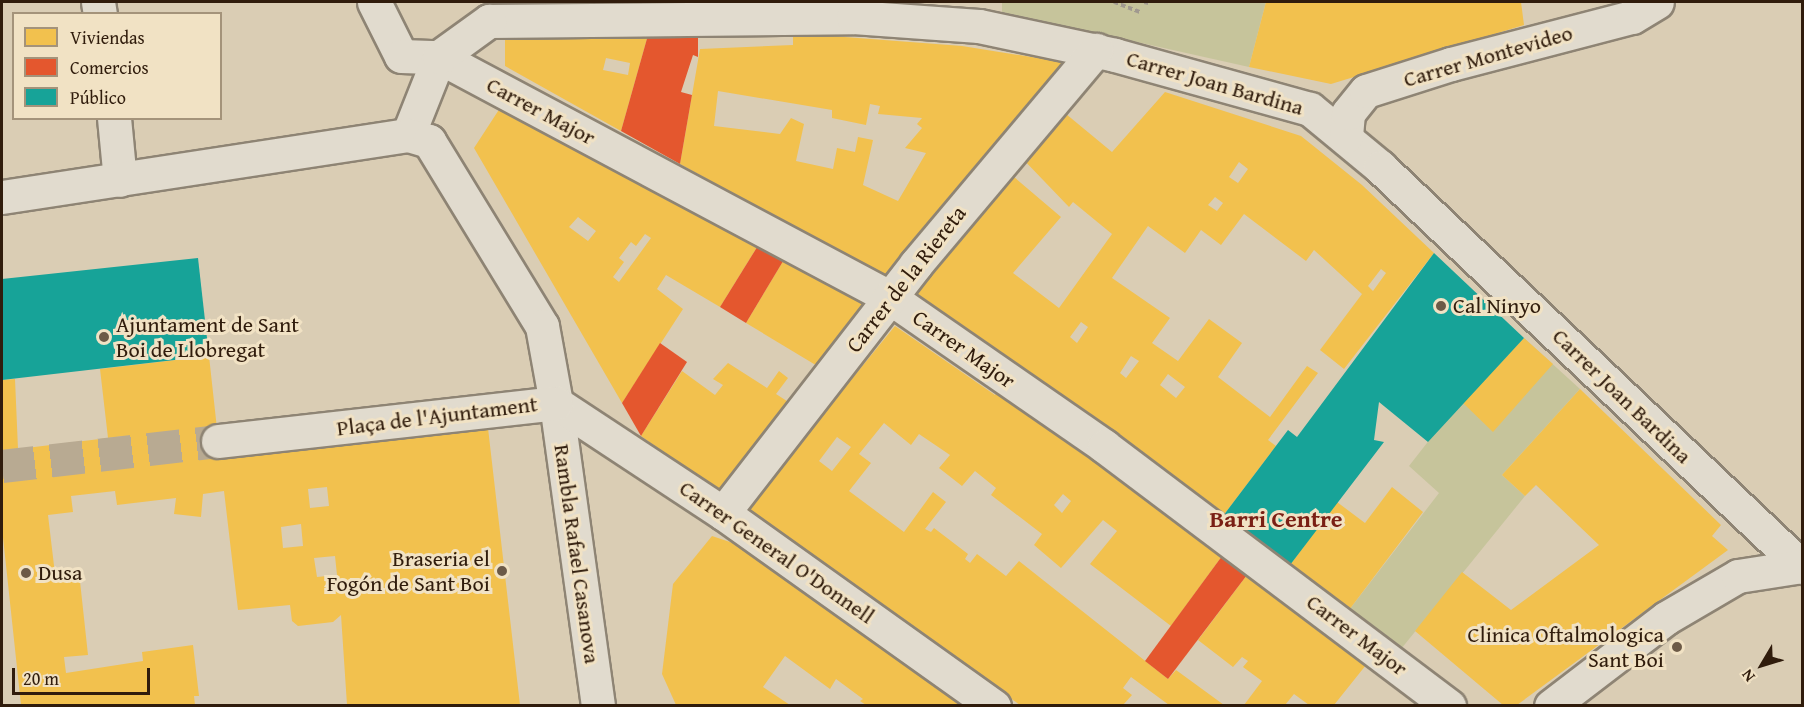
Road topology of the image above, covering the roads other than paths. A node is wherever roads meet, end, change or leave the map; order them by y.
1 (374, 2) edge
2 (1657, 2) edge
3 (735, 9) edge
4 (488, 11) edge
5 (977, 14) edge
6 (1096, 50) junction
7 (439, 57) junction
8 (114, 120) edge
9 (408, 135) junction
10 (1346, 136) junction
11 (120, 180) junction
12 (2, 196) edge
13 (889, 297) junction
14 (556, 403) junction
15 (218, 441) tunnel mouth
16 (723, 513) junction
17 (1802, 566) edge
18 (1439, 702) edge
19 (598, 705) edge
20 (994, 705) edge
21 (1551, 705) edge

1 - 7 street
2 - 10 street, Carrer Montevideo
3 - 4 street, Carrer Joan Bardina
3 - 5 street, Carrer Joan Bardina
4 - 7 street
5 - 6 street, Carrer Joan Bardina
6 - 10 street, Carrer Joan Bardina
6 - 13 street, Carrer de la Riereta
7 - 9 street
7 - 13 street, Carrer Major
8 - 11 street
9 - 11 street
9 - 14 street, Plaça de l'Ajuntament
10 - 17 street, Carrer Joan Bardina
11 - 12 street
13 - 16 street, Carrer de la Riereta
13 - 18 street, Carrer Major
14 - 15 street, Plaça de l'Ajuntament
14 - 16 street, Carrer General O'Donnell
14 - 19 street, Rambla Rafael Casanova
16 - 20 street, Carrer General O'Donnell
17 - 21 street

